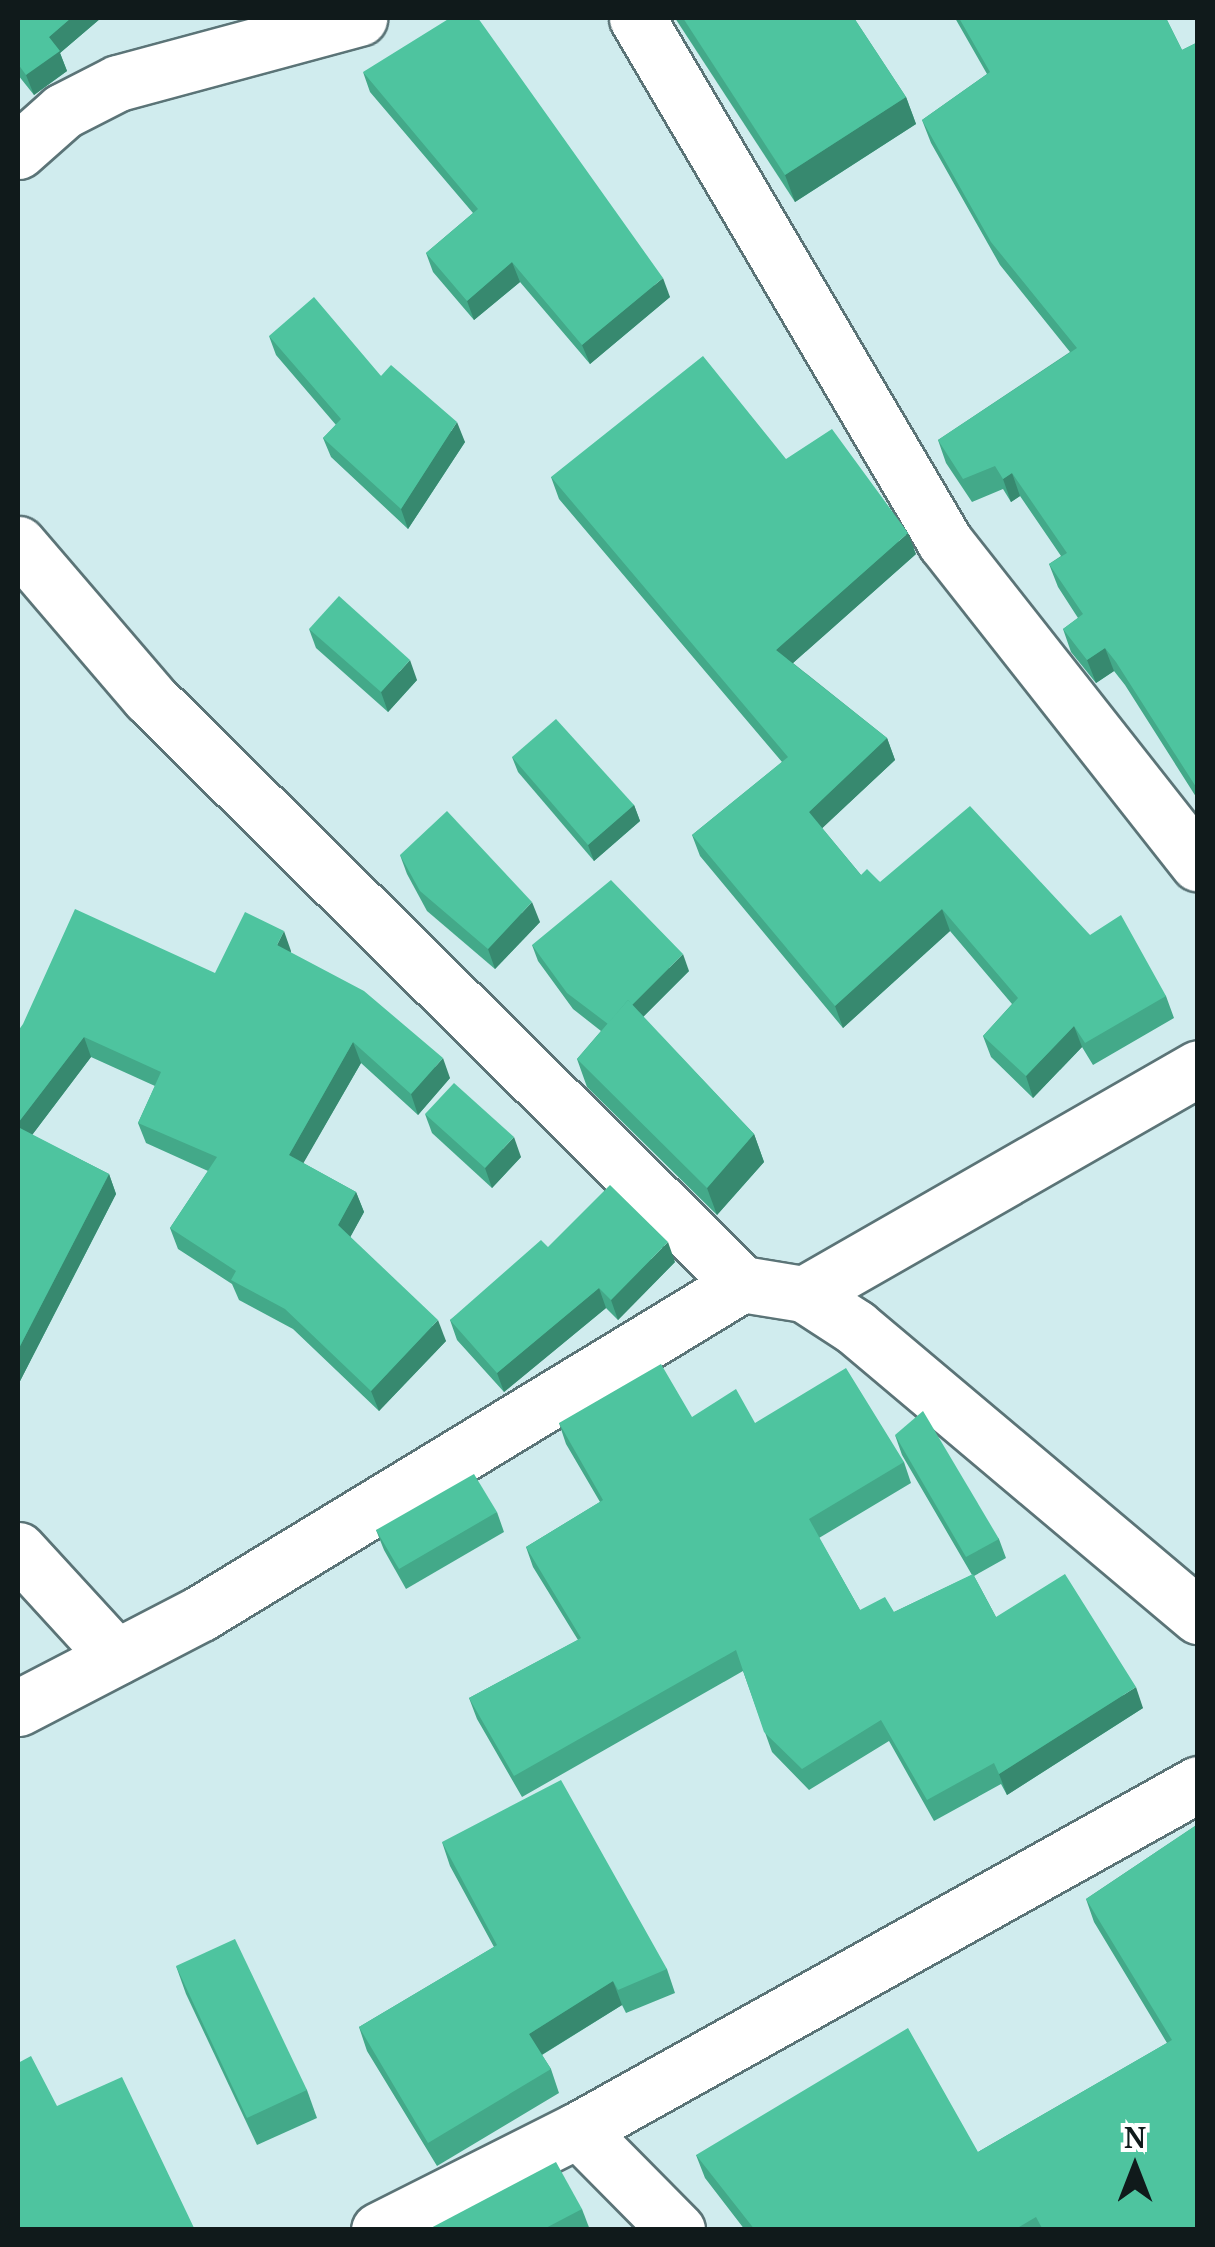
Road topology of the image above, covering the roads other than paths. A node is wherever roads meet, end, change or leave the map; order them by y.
1 (359, 18) edge
2 (637, 18) edge
3 (18, 151) edge
4 (18, 544) edge
5 (1198, 863) edge
6 (1198, 1068) edge
7 (742, 1284) junction
8 (804, 1294) junction
9 (18, 1550) edge
10 (1198, 1616) edge
11 (116, 1657) junction
12 (18, 1708) edge
13 (1198, 1784) edge
14 (578, 2130) junction
15 (378, 2230) edge
16 (677, 2230) edge

1 - 3 street
2 - 5 street
4 - 7 street
6 - 8 street
7 - 8 street
7 - 11 street
8 - 10 street
9 - 11 street
11 - 12 street
13 - 14 street
14 - 15 street
14 - 16 street

